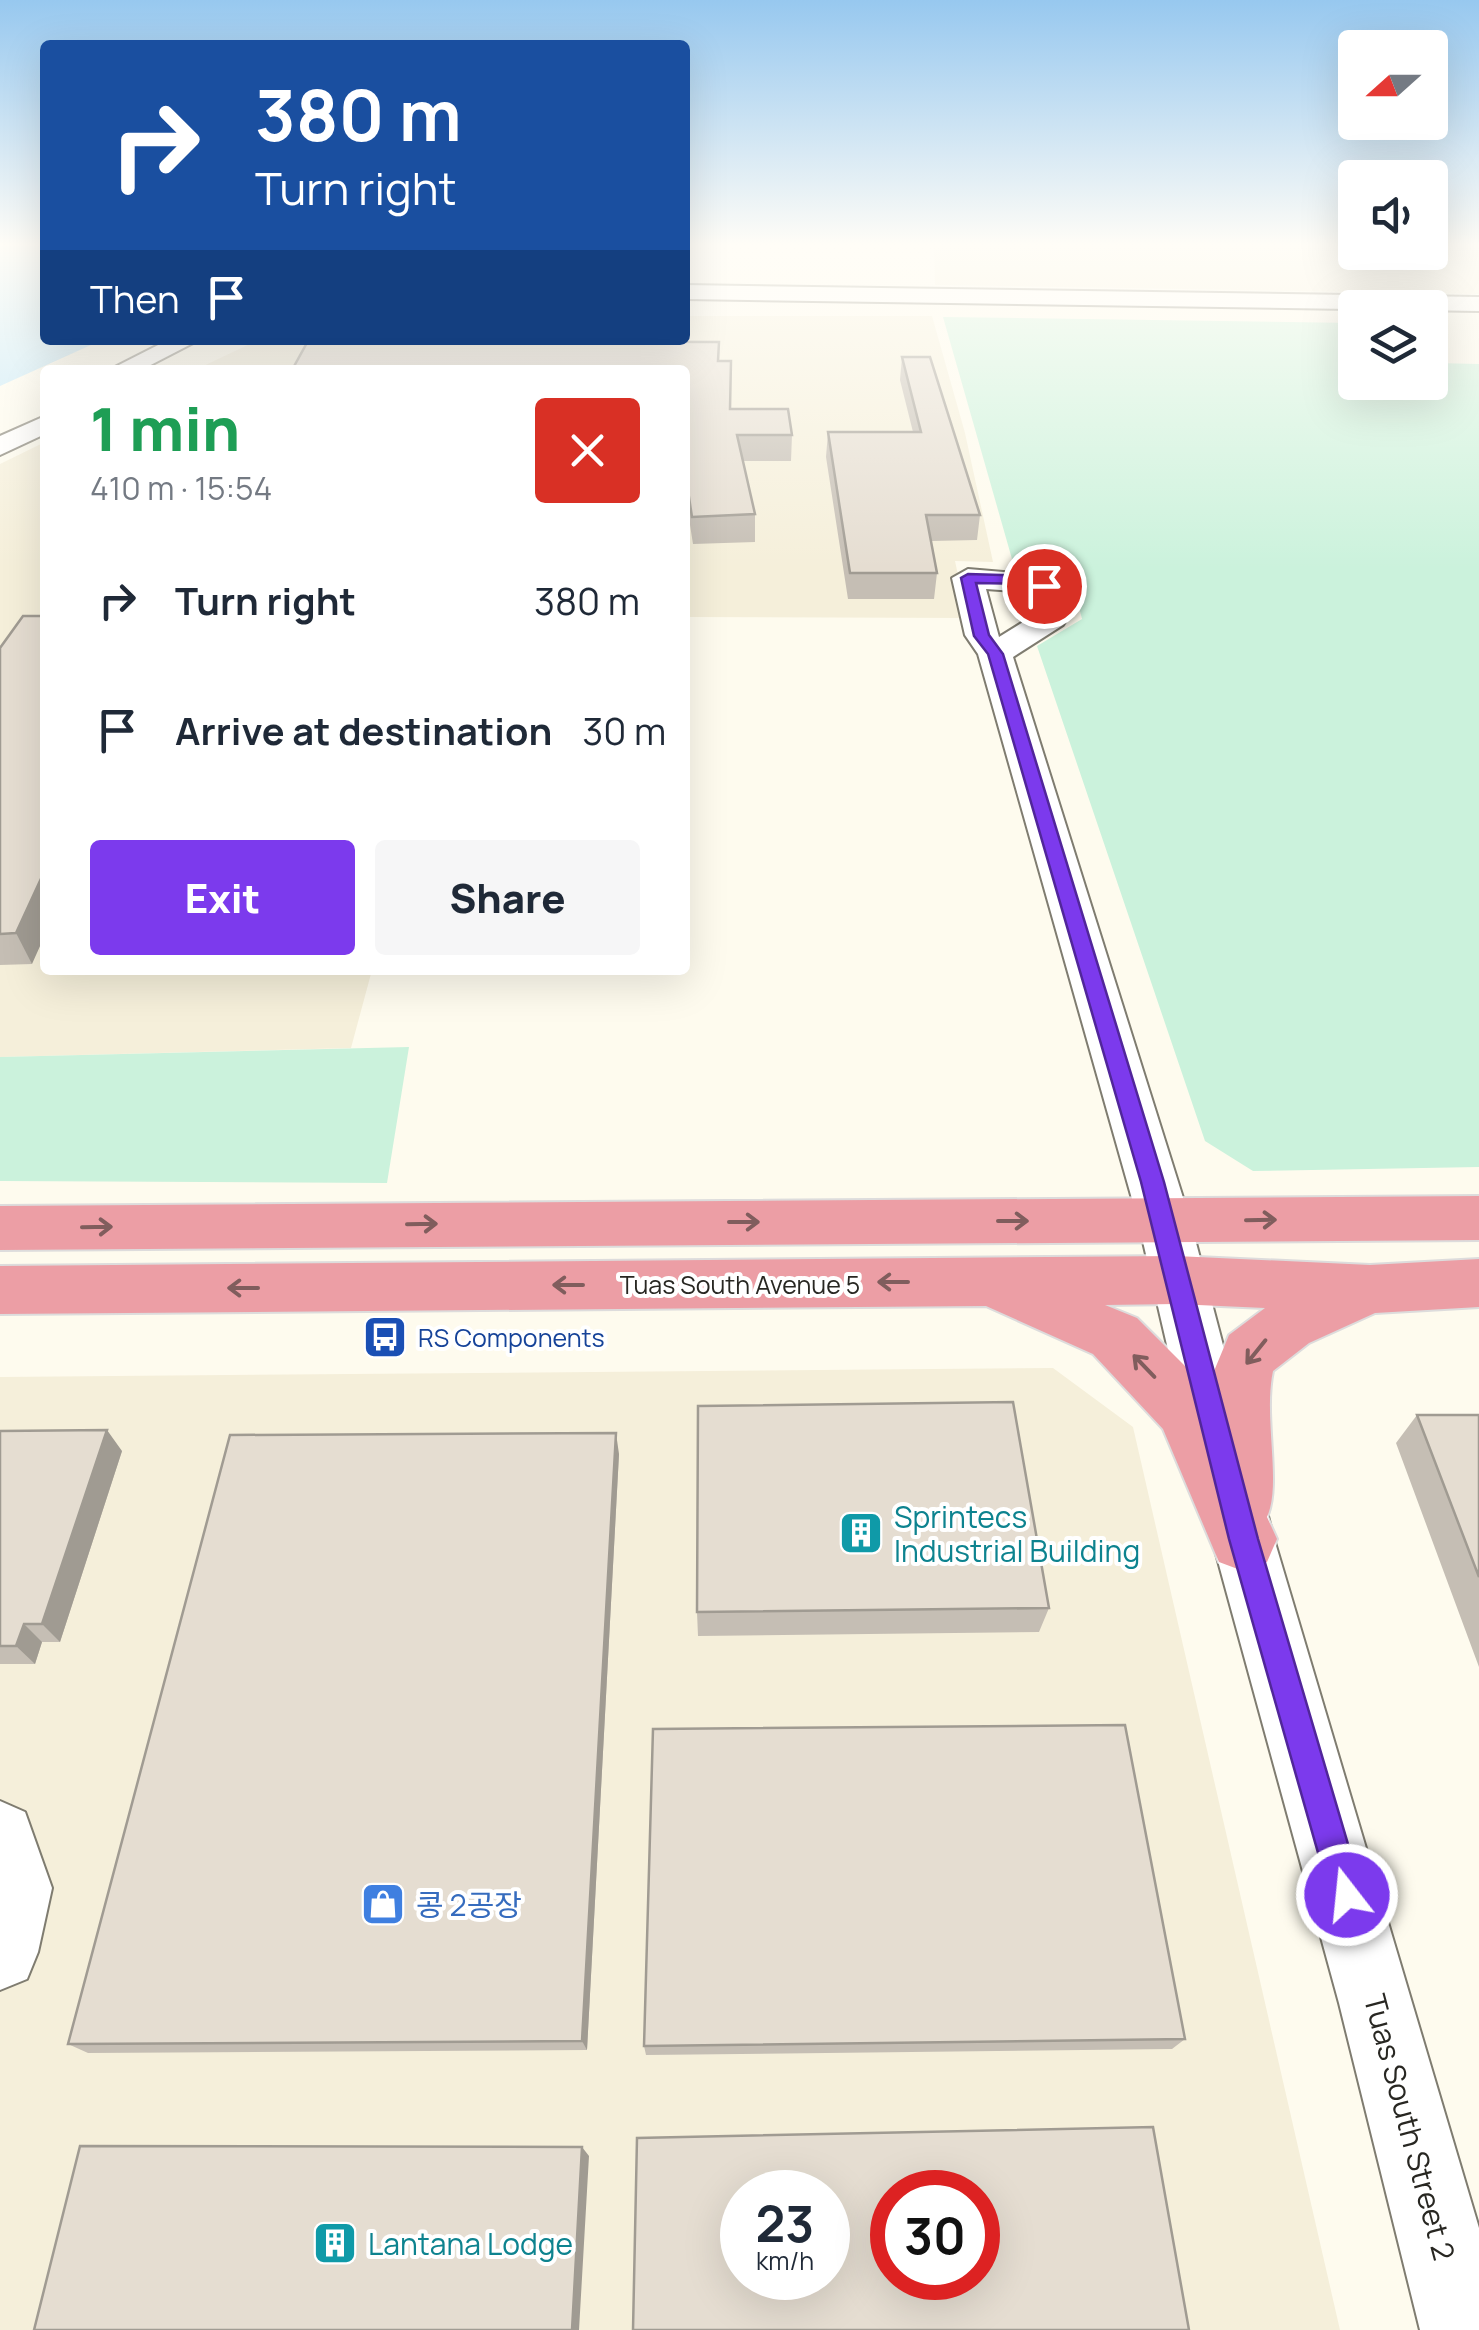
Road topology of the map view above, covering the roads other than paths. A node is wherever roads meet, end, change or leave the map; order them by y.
1 (178, 351) edge
2 (188, 351) edge
3 (136, 365) edge
4 (167, 365) edge
5 (40, 408) edge
6 (0, 427) edge
7 (40, 427) edge
8 (0, 447) edge
9 (995, 654) dead end
10 (1479, 1218) edge
11 (1164, 1220) junction
12 (0, 1228) edge
13 (1176, 1280) junction
14 (991, 1282) junction
15 (1479, 1283) edge
16 (1370, 1289) junction
17 (0, 1290) edge
18 (1244, 1539) junction
19 (0, 1837) edge
20 (0, 1952) edge
21 (1464, 2330) edge

1 - 3 street
2 - 4 street
5 - 6 street
7 - 8 street
9 - 11 street, Tuas South Street 2
11 -> 10 main road
12 -> 11 main road
11 - 13 street, Tuas South Street 2
13 - 14 main road, Tuas South Avenue 5
13 - 16 main road, Tuas South Avenue 5
13 - 18 street, Tuas South Street 2
14 -> 17 main road, Tuas South Avenue 5
18 -> 14 main road
15 - 16 main road, Tuas South Avenue 5
16 -> 18 main road
18 - 21 street, Tuas South Street 2
19 - 20 street

